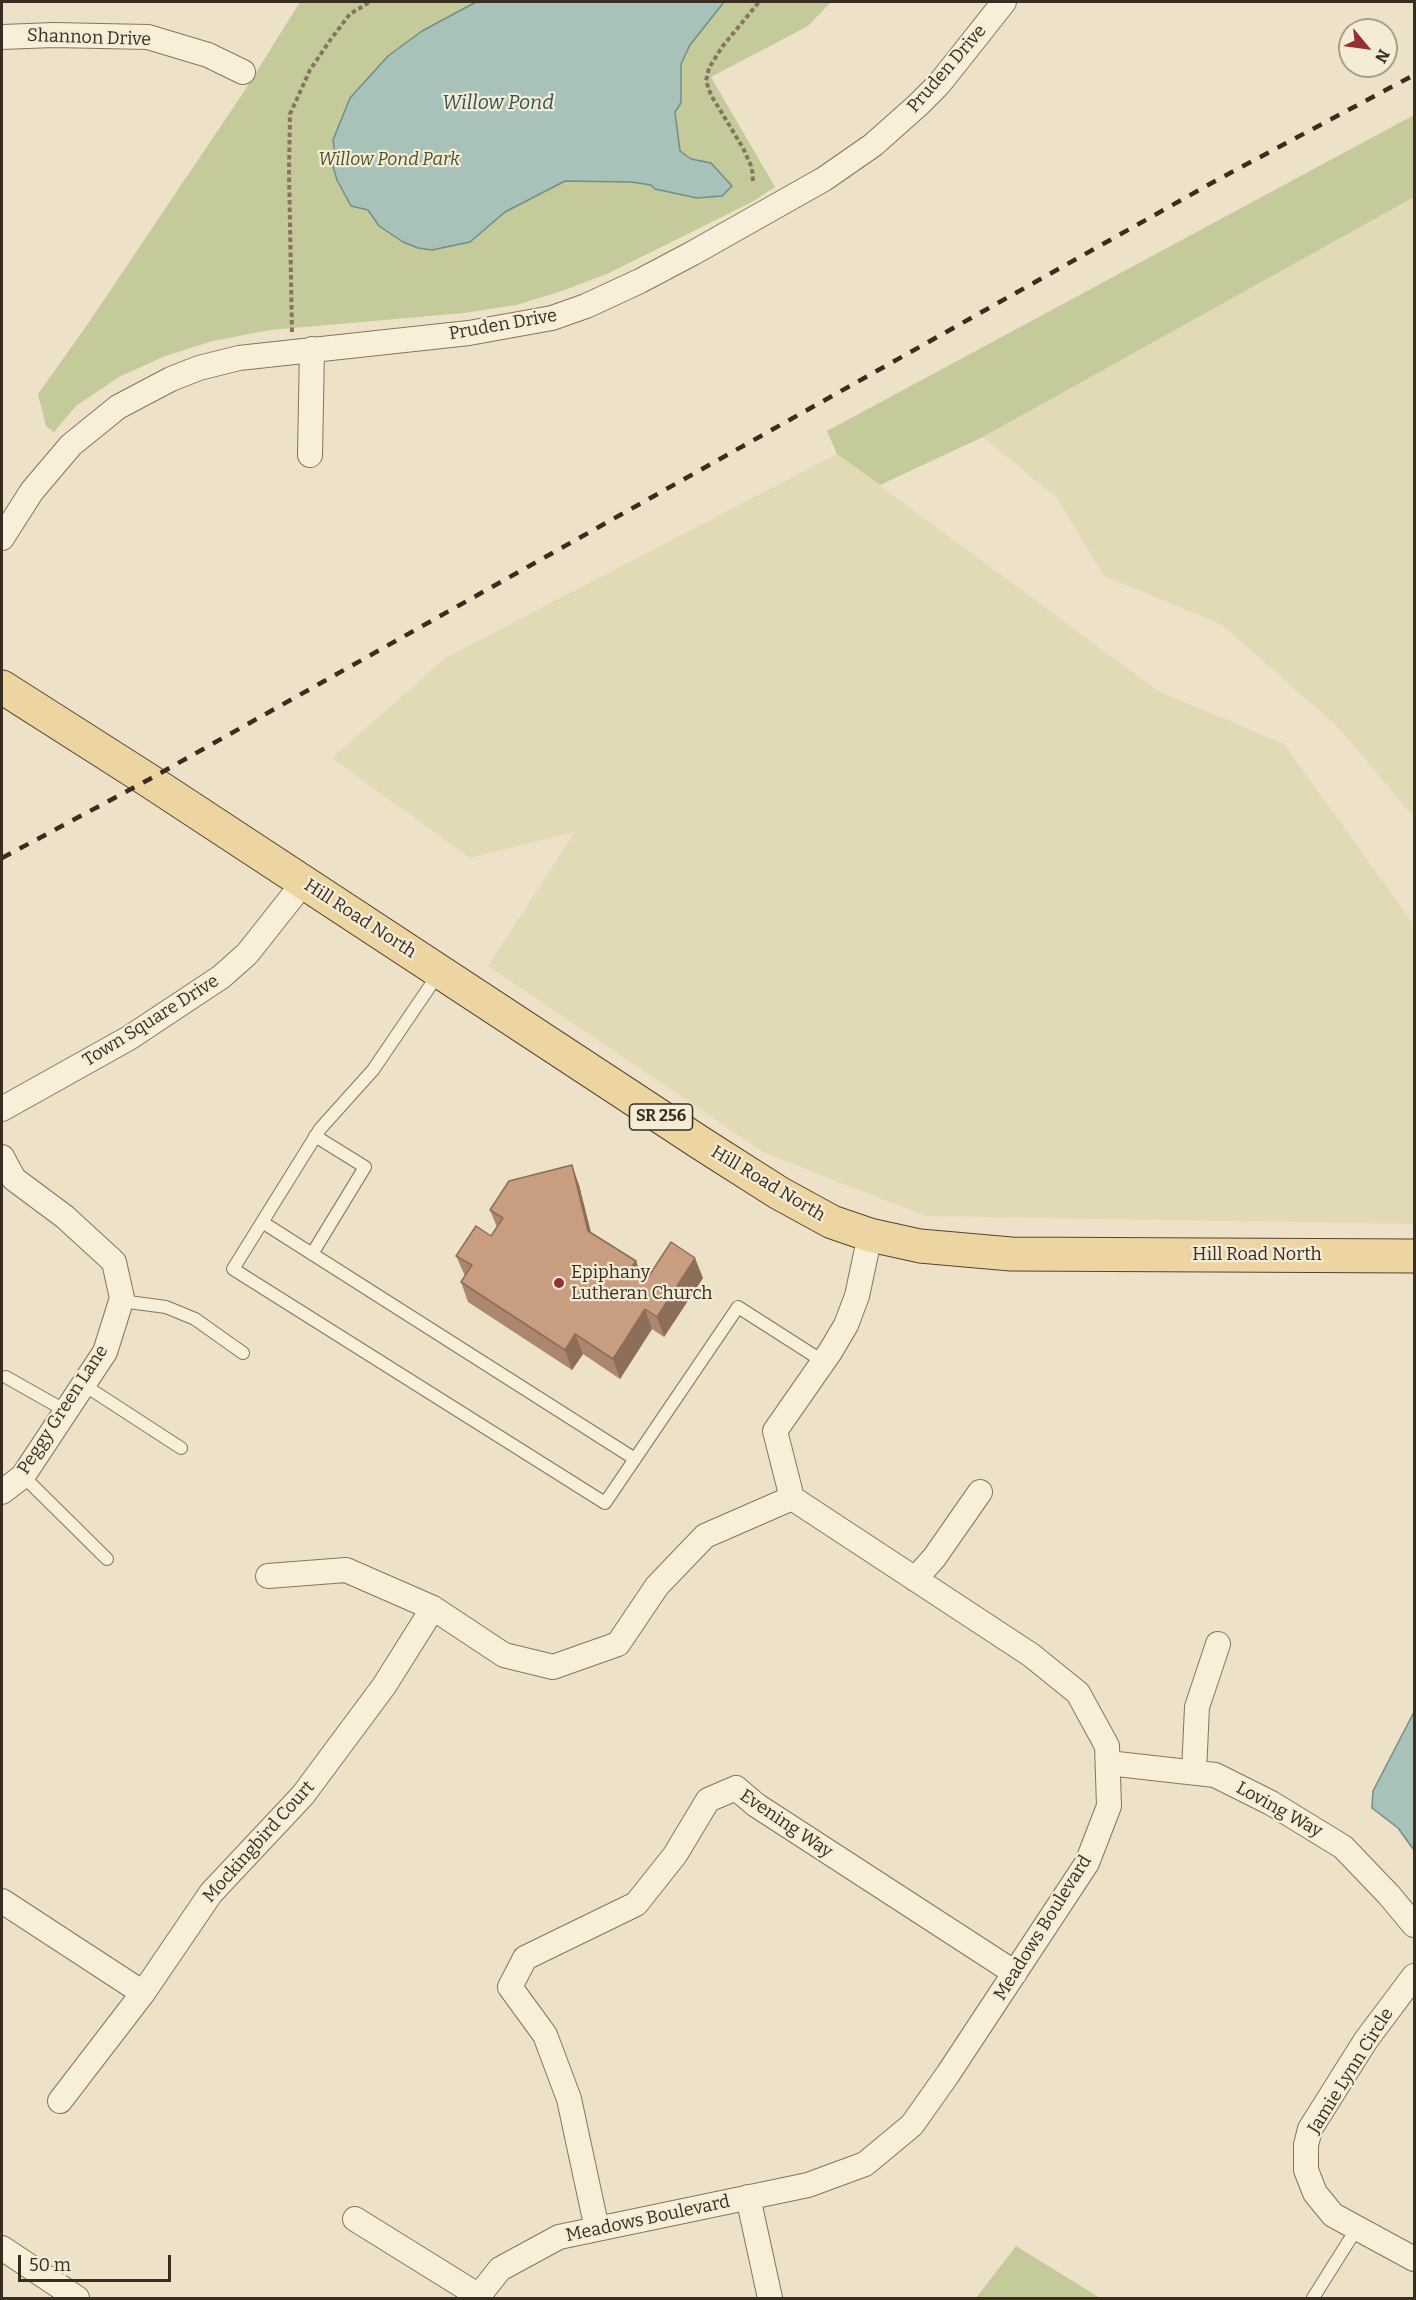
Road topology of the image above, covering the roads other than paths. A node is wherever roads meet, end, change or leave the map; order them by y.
1 (1004, 2) edge
2 (2, 36) edge
3 (243, 72) dead end
4 (303, 350) junction
5 (310, 455) dead end
6 (2, 538) edge
7 (2, 687) edge
8 (304, 882) junction
9 (441, 972) junction
10 (2, 1109) edge
11 (315, 1136) junction
12 (2, 1157) edge
13 (262, 1222) junction
14 (870, 1234) junction
15 (312, 1254) junction
16 (1414, 1256) edge
17 (121, 1301) junction
18 (243, 1353) dead end
19 (824, 1362) junction
20 (6, 1377) dead end
21 (84, 1385) junction
22 (66, 1411) junction
23 (181, 1448) dead end
24 (635, 1459) junction
25 (23, 1476) junction
26 (2, 1492) edge
27 (980, 1492) dead end
28 (792, 1498) junction
29 (107, 1559) dead end
30 (268, 1576) dead end
31 (915, 1579) junction
32 (433, 1608) junction
33 (1218, 1644) dead end
34 (1108, 1763) junction
35 (1194, 1772) junction
36 (2, 1901) edge
37 (1414, 1925) edge
38 (1015, 1973) junction
39 (1414, 1976) edge
40 (142, 1993) junction
41 (60, 2101) dead end
42 (748, 2197) junction
43 (355, 2219) dead end
44 (597, 2229) junction
45 (1358, 2229) junction
46 (2, 2248) edge
47 (1414, 2259) edge
48 (478, 2297) edge
49 (77, 2298) edge
50 (771, 2298) edge
51 (1313, 2298) edge

1 - 4 street, Pruden Drive
2 - 3 street, Shannon Drive
4 - 5 street
4 - 6 street, Pruden Drive
7 - 8 main road, Hill Road North / SR 256
8 - 9 main road, Hill Road North / SR 256
8 - 10 street, Town Square Drive
9 - 11 lane
9 - 14 main road, Hill Road North / SR 256
11 - 13 lane
11 - 15 lane
12 - 17 street, Peggy Green Lane
13 - 15 lane
13 - 24 lane
14 - 16 main road, Hill Road North / SR 256
14 - 19 street
15 - 24 lane
17 - 18 lane
17 - 21 street, Peggy Green Lane
19 - 24 lane
19 - 28 street
20 - 22 lane
21 - 22 street, Peggy Green Lane
21 - 23 lane
22 - 25 street, Peggy Green Lane
25 - 26 street, Peggy Green Lane
25 - 29 lane
27 - 31 street
28 - 31 street, Meadows Boulevard
28 - 32 street
30 - 32 street
31 - 34 street, Meadows Boulevard
32 - 40 street, Mockingbird Court
33 - 35 street
34 - 35 street, Loving Way
34 - 38 street, Meadows Boulevard
35 - 37 street, Loving Way
36 - 40 street
38 - 42 street, Meadows Boulevard
38 - 44 street, Evening Way
39 - 45 street, Jamie Lynn Circle
40 - 41 street, Mockingbird Court
42 - 44 street, Meadows Boulevard
42 - 50 street
43 - 48 street
44 - 48 street, Meadows Boulevard
45 - 47 street, Jamie Lynn Circle
45 - 51 lane
46 - 49 street

